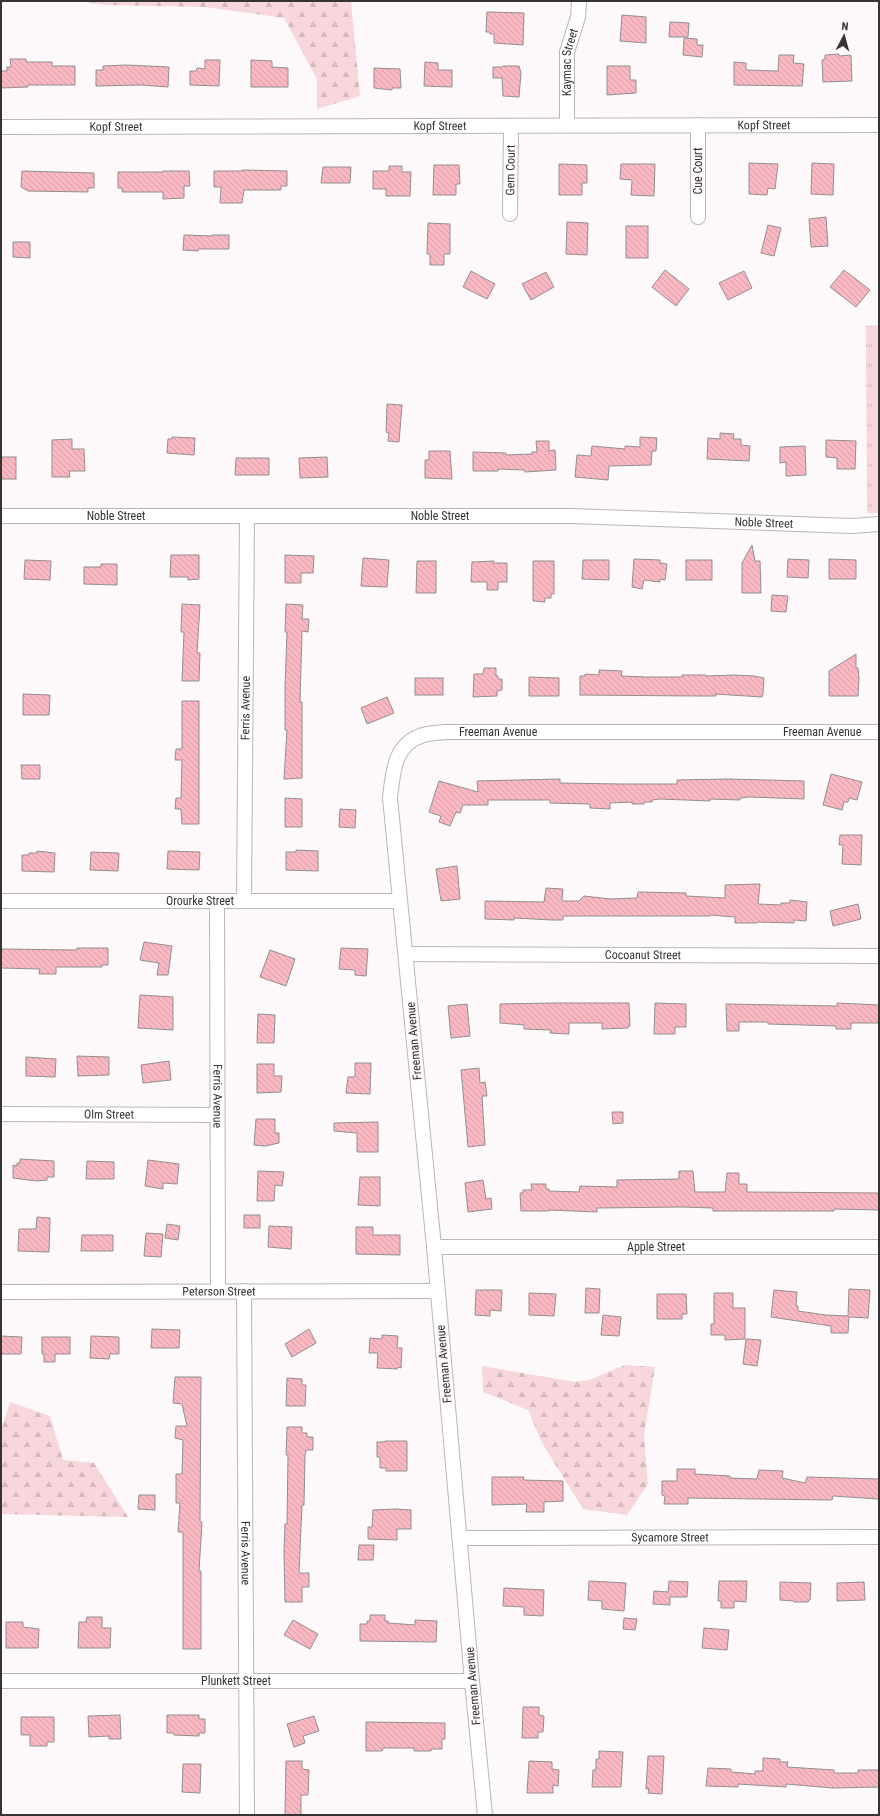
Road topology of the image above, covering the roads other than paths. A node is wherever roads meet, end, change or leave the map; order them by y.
1 (578, 1) edge
2 (567, 125) junction
3 (698, 125) junction
4 (879, 125) edge
5 (1, 127) edge
6 (510, 127) junction
7 (510, 214) dead end
8 (698, 217) dead end
9 (1, 516) edge
10 (247, 516) junction
11 (879, 524) edge
12 (879, 732) edge
13 (244, 901) junction
14 (399, 901) junction
15 (1, 902) edge
16 (217, 902) junction
17 (406, 954) junction
18 (879, 956) edge
19 (1, 1114) edge
20 (217, 1115) junction
21 (434, 1247) junction
22 (879, 1247) edge
23 (218, 1291) junction
24 (244, 1291) junction
25 (437, 1291) junction
26 (1, 1292) edge
27 (879, 1537) edge
28 (461, 1538) junction
29 (247, 1680) junction
30 (1, 1681) edge
31 (472, 1681) junction
32 (247, 1815) edge
33 (485, 1815) edge

1 - 2 street, Kaymac Street
2 - 3 street, Kopf Street
2 - 6 street, Kopf Street
3 - 4 street, Kopf Street
3 - 8 street, Cue Court
5 - 6 street, Kopf Street
6 - 7 street, Gem Court
9 - 10 street, Noble Street
10 - 11 street, Noble Street
10 - 13 street, Ferris Avenue
12 - 14 street, Freeman Avenue
13 - 14 street, Orourke Street
13 - 16 street, Orourke Street
14 - 17 street, Freeman Avenue
15 - 16 street, Orourke Street
16 - 20 street, Ferris Avenue
17 - 18 street, Cocoanut Street
17 - 21 street, Freeman Avenue
19 - 20 street, Olm Street
20 - 23 street, Ferris Avenue
21 - 22 street, Apple Street
21 - 25 street, Freeman Avenue
23 - 24 street, Peterson Street
23 - 26 street, Peterson Street
24 - 25 street, Peterson Street
24 - 29 street, Ferris Avenue
25 - 28 street, Freeman Avenue
27 - 28 street, Sycamore Street
28 - 31 street, Freeman Avenue
29 - 30 street, Plunkett Street
29 - 31 street, Plunkett Street
29 - 32 street, Ferris Avenue
31 - 33 street, Freeman Avenue

